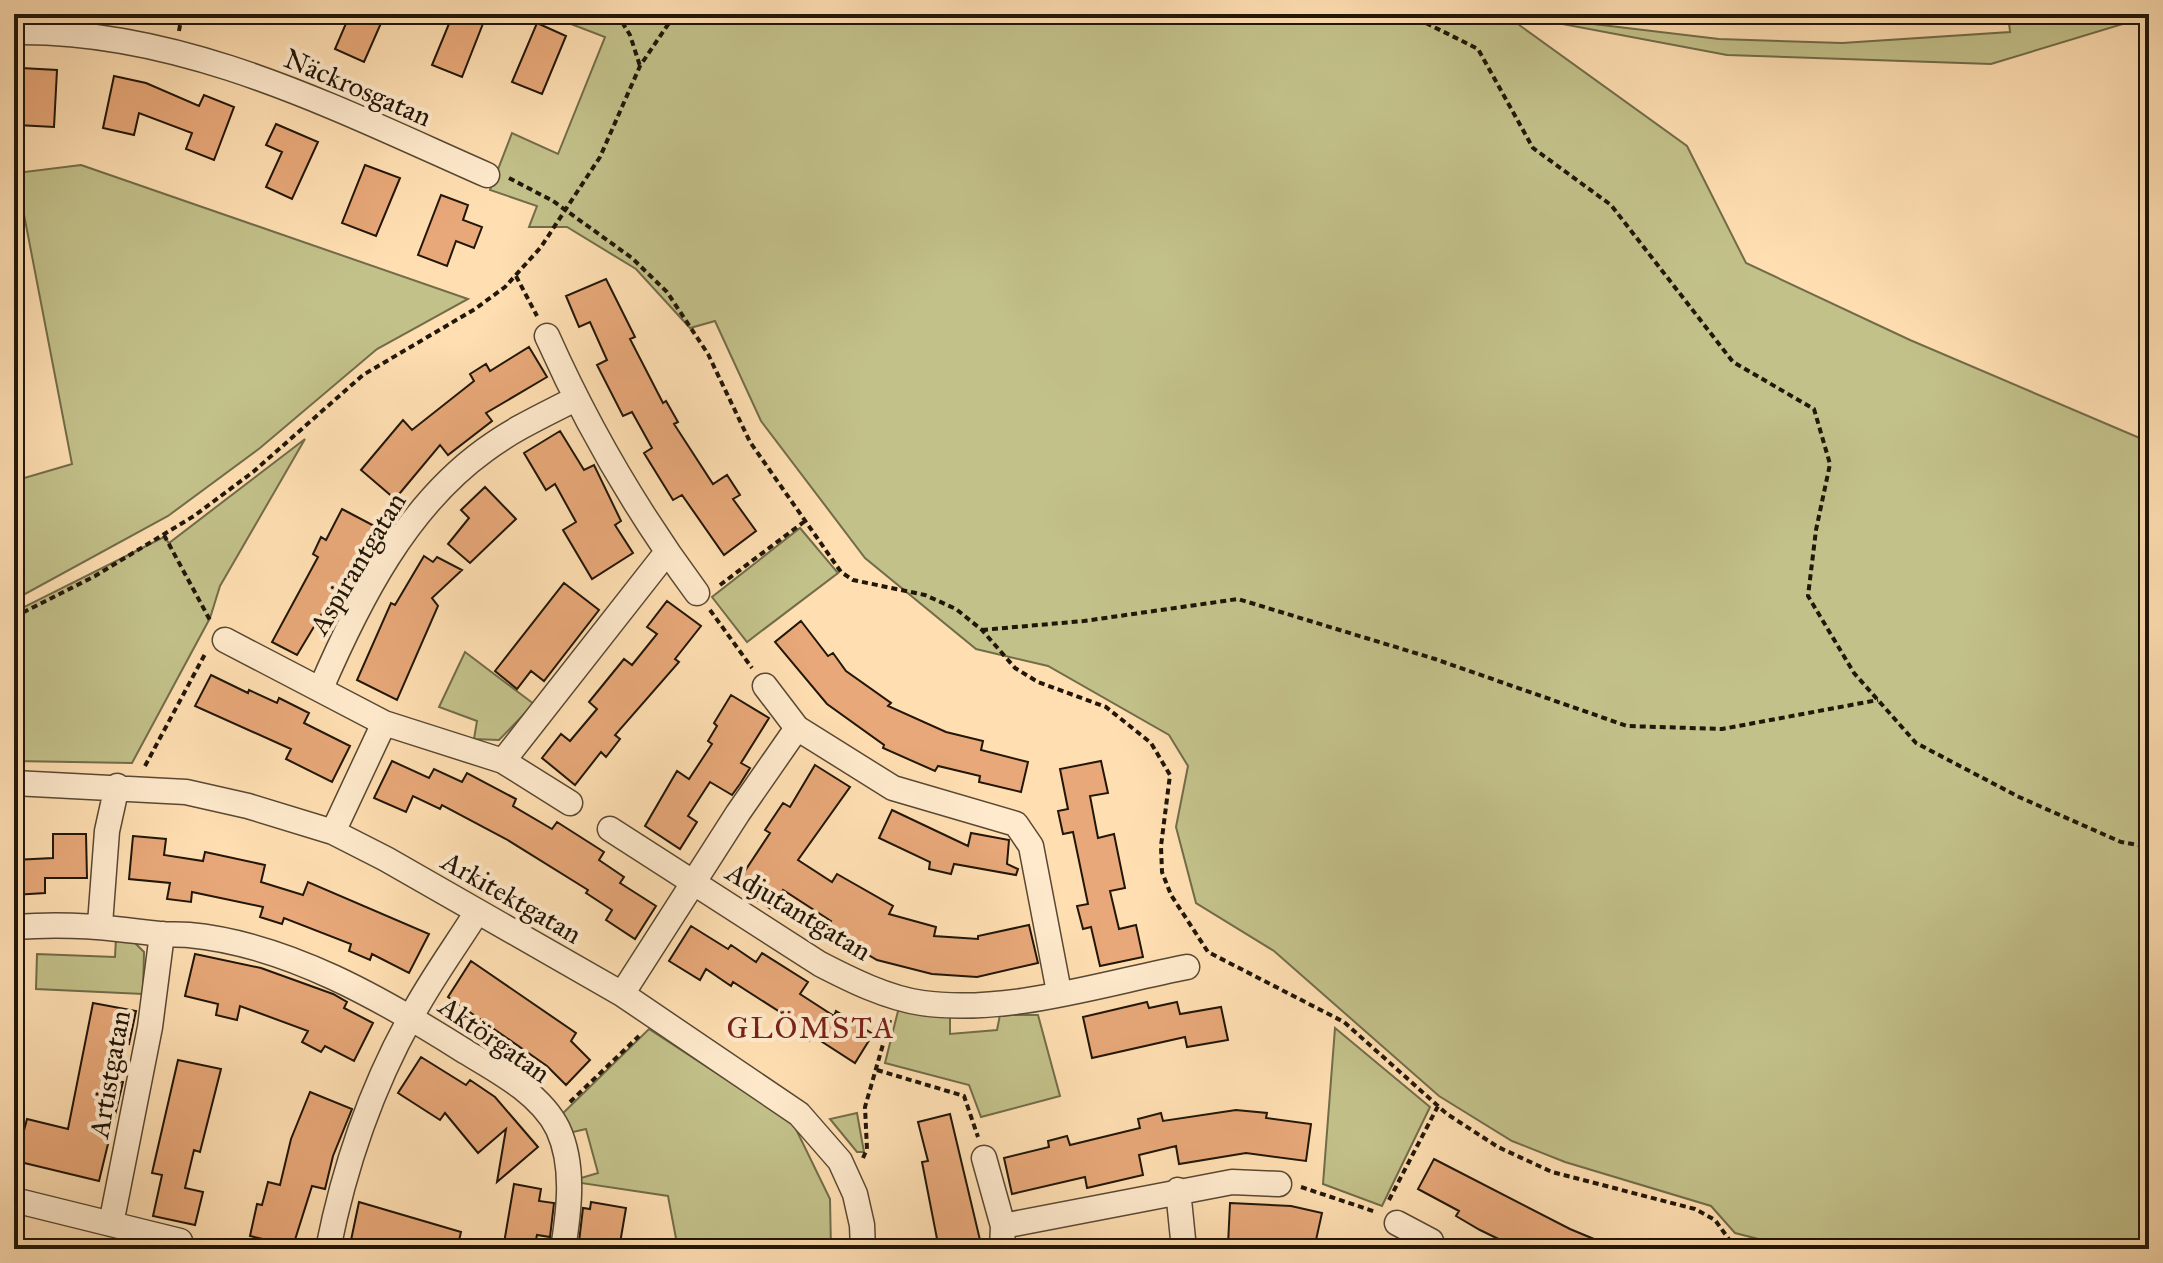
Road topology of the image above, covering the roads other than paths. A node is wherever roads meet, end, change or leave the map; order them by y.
1 (14, 32) edge
2 (487, 175) road end
3 (547, 336) road end
4 (575, 399) junction
5 (667, 552) junction
6 (700, 596) road end
7 (221, 638) road end
8 (765, 686) road end
9 (321, 688) junction
10 (384, 723) junction
11 (797, 728) junction
12 (503, 761) junction
13 (14, 783) edge
14 (129, 787) junction
15 (570, 803) dead end
16 (610, 829) dead end
17 (333, 832) junction
18 (696, 884) junction
19 (477, 912) junction
20 (100, 924) junction
21 (14, 927) edge
22 (162, 934) junction
23 (1187, 967) dead end
24 (1059, 992) junction
25 (622, 994) junction
26 (411, 1017) junction
27 (984, 1158) road end
28 (1279, 1184) road end
29 (1178, 1190) junction
30 (14, 1200) edge
31 (1389, 1219) road end
32 (111, 1224) junction
33 (1002, 1238) edge
34 (180, 1241) dead end
35 (1435, 1246) edge
36 (328, 1249) edge
37 (563, 1249) edge
38 (863, 1249) edge
39 (1184, 1249) edge

1 - 2 street, Näckrosgatan
3 - 4 street
4 - 5 street
4 - 9 street, Aspirantgatan
5 - 6 street
5 - 12 street
7 - 9 street
8 - 11 street
9 - 10 street
10 - 12 street
10 - 17 street
11 - 18 street, Adjutantgatan
11 - 24 street
12 - 15 street
13 - 14 street, Arkitektgatan
14 - 17 street, Arkitektgatan
14 - 20 street
16 - 18 street
17 - 19 street, Arkitektgatan
18 - 24 street, Adjutantgatan
18 - 25 street, Adjutantgatan
19 - 25 street, Arkitektgatan
19 - 26 street, Aktörgatan
20 - 21 street
20 - 22 street
22 - 26 street, Aktörgatan
22 - 32 street, Artistgatan
23 - 24 street, Adjutantgatan
25 - 38 street, Arkitektgatan
26 - 36 street, Aktörgatan
26 - 37 street, Aktörgatan
27 - 33 street
28 - 29 street
29 - 33 street
29 - 39 street
30 - 32 street
31 - 35 street
32 - 34 street

